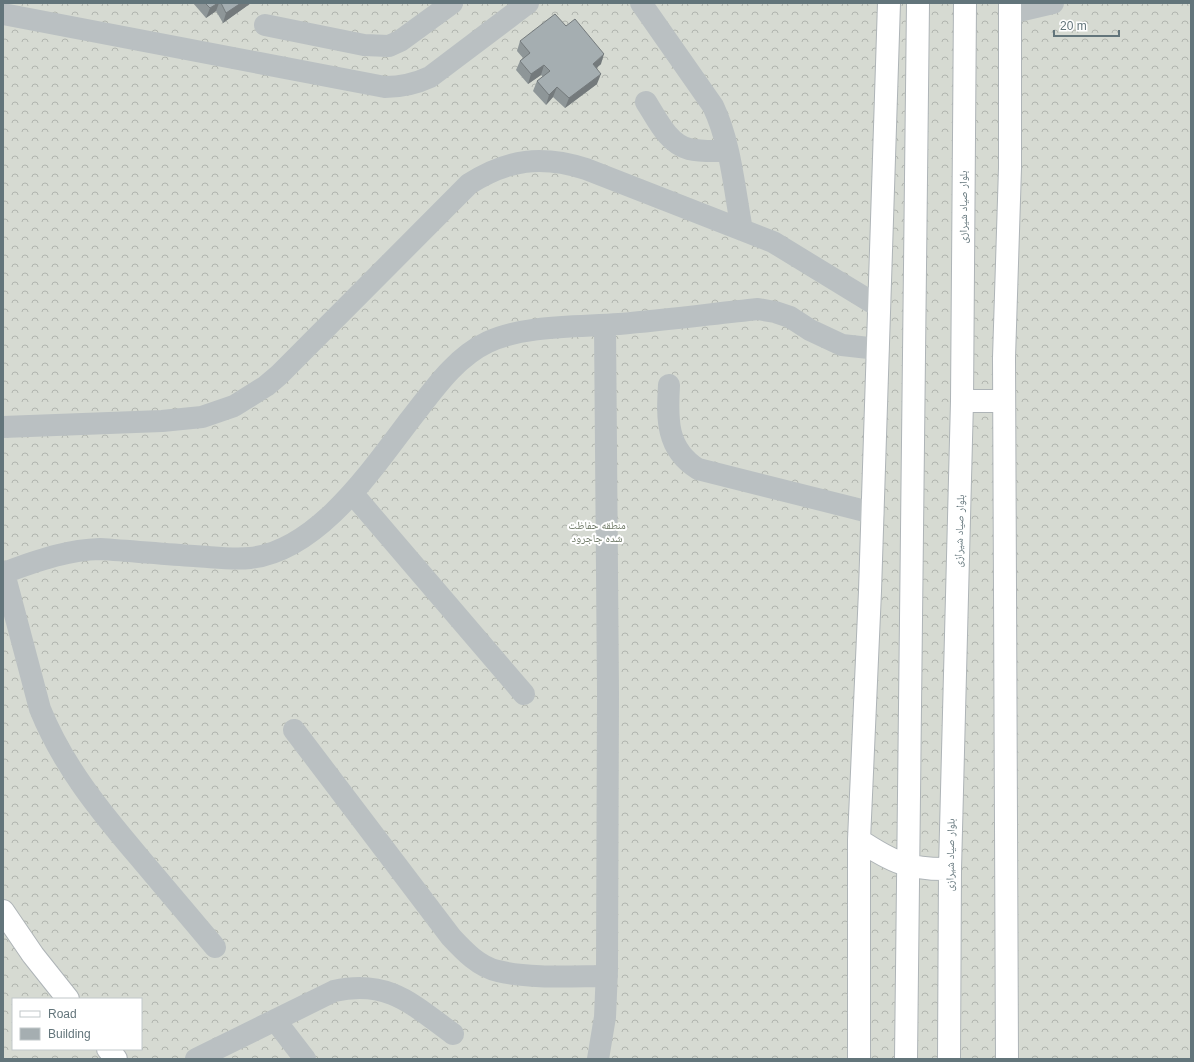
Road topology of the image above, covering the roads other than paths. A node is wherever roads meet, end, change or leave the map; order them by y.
1 (452, 3) edge
2 (528, 3) edge
3 (641, 3) edge
4 (918, 3) edge
5 (965, 3) edge
6 (1053, 3) edge
7 (889, 4) edge
8 (1010, 8) edge
9 (3, 14) edge
10 (265, 24) dead end
11 (646, 102) dead end
12 (727, 151) junction
13 (742, 230) junction
14 (878, 306) junction
15 (605, 324) junction
16 (878, 349) junction
17 (669, 385) dead end
18 (962, 401) junction
19 (1004, 401) junction
20 (3, 428) edge
21 (352, 493) junction
22 (873, 513) junction
23 (4, 573) edge
24 (524, 694) dead end
25 (294, 730) dead end
26 (859, 840) junction
27 (907, 866) junction
28 (950, 870) junction
29 (3, 911) edge
30 (215, 947) dead end
31 (607, 976) junction
32 (67, 998) edge
33 (275, 1020) junction
34 (453, 1034) dead end
35 (109, 1050) edge
36 (116, 1059) edge
37 (196, 1059) edge
38 (305, 1059) edge
39 (598, 1059) edge
40 (860, 1059) edge
41 (906, 1059) edge
42 (949, 1059) edge
43 (1007, 1059) edge

1 - 10 street
2 - 9 street
3 - 12 street
4 - 27 main road
5 - 18 main road, بلوار صیاد شیرازی
6 - 8 street
7 - 14 main road
8 - 19 main road
11 - 12 street
12 - 13 street
13 - 14 street
13 - 20 street
14 - 16 main road
15 - 16 street
15 - 21 street
15 - 31 street
16 - 22 main road
17 - 22 street
18 - 19 main road
18 - 28 main road, بلوار صیاد شیرازی
19 - 43 main road
21 - 23 street
21 - 24 street
22 - 26 main road
23 - 30 street
25 - 31 street
26 - 27 main road
26 - 40 main road
27 - 28 main road
27 - 41 main road
28 - 42 main road, بلوار صیاد شیرازی
29 - 32 main road
31 - 39 street
33 - 34 street
33 - 37 street
33 - 38 street
35 - 36 main road

